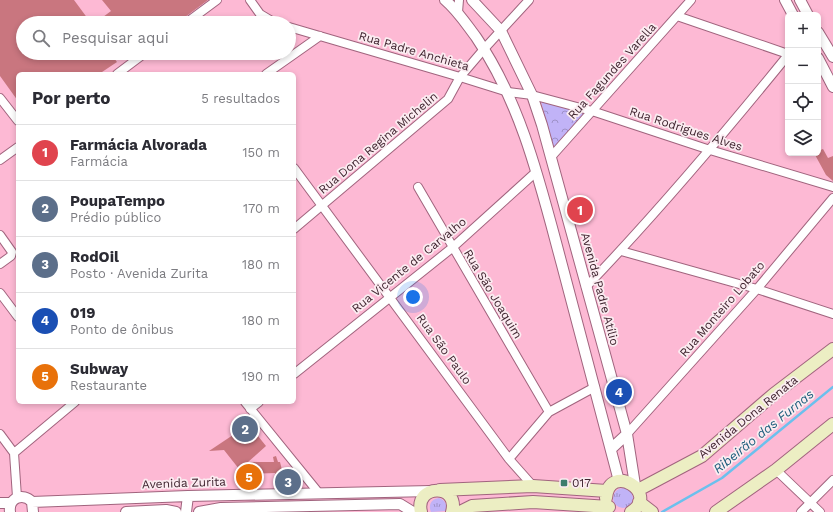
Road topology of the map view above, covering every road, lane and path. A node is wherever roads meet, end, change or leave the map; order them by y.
1 (217, 0) edge
2 (250, 0) edge
3 (445, 0) edge
4 (459, 0) edge
5 (472, 0) edge
6 (529, 0) edge
7 (691, 0) edge
8 (785, 0) edge
9 (800, 0) edge
10 (458, 12) junction
11 (791, 12) edge
12 (806, 12) edge
13 (195, 16) edge
14 (263, 16) edge
15 (678, 16) junction
16 (296, 29) edge
17 (501, 31) junction
18 (320, 36) junction
19 (821, 37) edge
20 (484, 49) junction
21 (296, 53) edge
22 (785, 54) edge
23 (833, 57) edge
24 (785, 59) edge
25 (136, 60) edge
26 (286, 60) edge
27 (821, 64) edge
28 (120, 72) edge
29 (269, 72) edge
30 (460, 77) junction
31 (833, 87) edge
32 (508, 92) junction
33 (532, 95) junction
34 (0, 98) edge
35 (592, 111) junction
36 (16, 118) edge
37 (16, 148) edge
38 (710, 150) junction
39 (551, 157) junction
40 (0, 160) edge
41 (296, 171) edge
42 (536, 172) junction
43 (418, 187) dead end
44 (833, 187) edge
45 (833, 198) edge
46 (323, 206) junction
47 (296, 227) edge
48 (0, 235) edge
49 (452, 248) junction
50 (621, 251) junction
51 (0, 264) edge
52 (586, 287) junction
53 (757, 289) junction
54 (0, 293) edge
55 (390, 297) junction
56 (16, 314) edge
57 (833, 314) edge
58 (833, 349) edge
59 (296, 372) edge
60 (595, 387) junction
61 (73, 404) edge
62 (248, 405) edge
63 (549, 412) junction
64 (833, 424) edge
65 (0, 434) edge
66 (627, 434) junction
67 (611, 449) junction
68 (14, 453) junction
69 (509, 459) junction
70 (776, 470) junction
71 (833, 480) edge
72 (619, 481) junction
73 (532, 486) junction
74 (636, 488) junction
75 (436, 491) junction
76 (607, 491) junction
77 (318, 492) junction
78 (188, 496) junction
79 (639, 502) junction
80 (0, 503) edge
81 (810, 503) junction
82 (13, 504) edge
83 (33, 507) edge
84 (531, 507) edge
85 (612, 510) edge
86 (126, 512) edge
87 (176, 512) edge
88 (186, 512) edge
89 (199, 512) edge
90 (413, 512) edge
91 (421, 512) edge
92 (452, 512) edge
93 (460, 512) edge
94 (631, 512) edge
95 (652, 512) edge
96 (716, 512) edge
97 (801, 512) edge
98 (820, 512) edge

1 - 13 street
2 - 14 street
3 - 10 street
4 - 10 street
5 - 17 street, Avenida Padre Atílio
6 - 17 street, Rua Dona Regina Michelin
7 - 15 street, Rua Fagundes Varella
8 - 11 street
9 - 12 street
10 - 20 street
15 - 22 street
15 - 35 street, Rua Fagundes Varella
16 - 18 street, Rua Padre Anchieta
17 - 20 street, Rua Dona Regina Michelin
17 - 33 street, Avenida Padre Atílio
18 - 21 street
18 - 30 street, Rua Padre Anchieta
19 - 23 street
20 - 30 street, Rua Dona Regina Michelin
20 - 32 street
24 - 38 street
25 - 28 street
26 - 29 street
27 - 31 street
30 - 32 street, Rua Padre Anchieta
30 - 46 street, Rua Dona Regina Michelin
32 - 33 street, Rua Padre Anchieta
32 - 42 street
33 - 35 street, Rua Rodrigues Alves
33 - 39 street, Avenida Padre Atílio
34 - 36 street
35 - 38 street, Rua Rodrigues Alves
35 - 39 street, Rua Fagundes Varella
37 - 40 street
38 - 44 street, Rua Rodrigues Alves
38 - 50 street
39 - 52 street, Avenida Padre Atílio
41 - 46 street, Rua São Paulo
42 - 49 street, Rua Vicente de Carvalho
42 - 60 street
43 - 49 street, Rua São Joaquim
45 - 53 street, Rua Monteiro Lobato
46 - 47 street, Rua Dona Regina Michelin
46 - 55 street, Rua São Paulo
48 - 51 street
49 - 55 street, Rua Vicente de Carvalho
49 - 63 street, Rua São Joaquim
50 - 52 street
50 - 53 street
52 - 66 street, Avenida Padre Atílio
53 - 57 street
53 - 66 street, Rua Monteiro Lobato
54 - 56 street
55 - 59 street, Rua Vicente de Carvalho
55 - 69 street, Rua São Paulo
58 - 74 main road, Avenida Dona Renata
60 - 63 street
60 - 67 street
61 - 68 street
62 - 77 street
63 - 69 street
64 - 70 main road
65 - 68 street
66 - 67 street
66 - 74 street, Avenida Padre Atílio
67 - 72 street
68 - 82 street
69 - 73 street, Rua São Paulo
70 - 81 street
70 - 96 main road
71 - 81 street
72 - 74 main road
72 - 76 main road
73 - 75 main road
73 - 76 main road
74 - 79 main road
75 - 77 street, Avenida Zurita
75 - 91 main road
75 - 92 main road
76 - 85 main road
77 - 78 street, Avenida Zurita
78 - 83 street, Avenida Zurita
78 - 88 street
79 - 94 main road
79 - 95 main road
80 - 82 street
81 - 97 street
81 - 98 street
82 - 83 street
84 - 85 main road
84 - 93 main road
86 - 87 street
89 - 90 street

